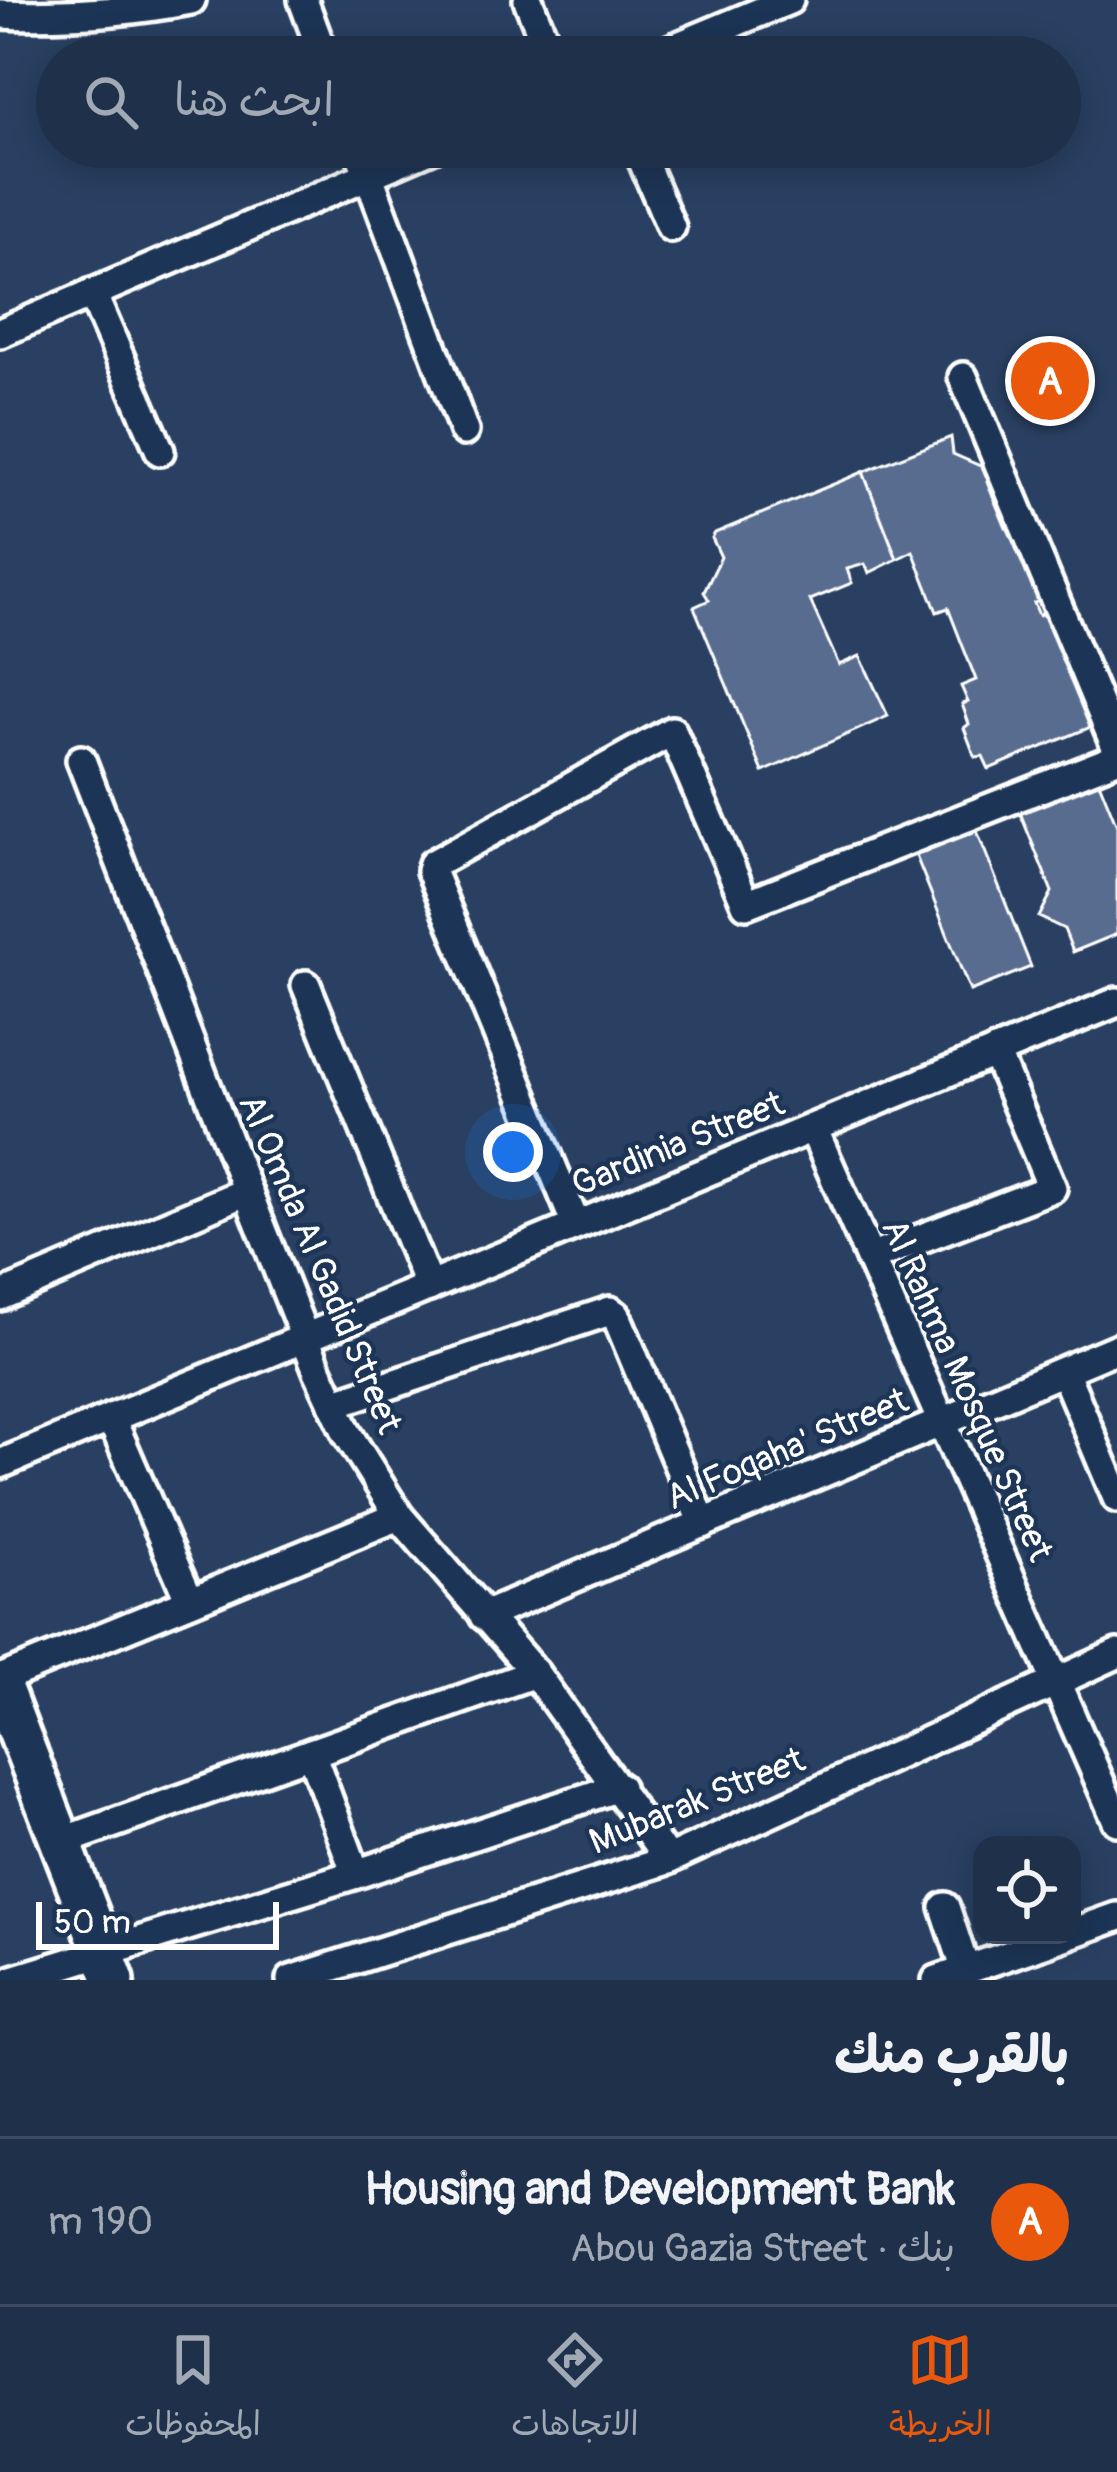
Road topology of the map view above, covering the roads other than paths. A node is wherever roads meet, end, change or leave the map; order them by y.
1 (190, 0) edge
2 (303, 0) edge
3 (528, 0) edge
4 (789, 0) edge
5 (743, 9) edge
6 (0, 14) edge
7 (316, 36) edge
8 (543, 36) edge
9 (692, 36) edge
10 (366, 168) edge
11 (384, 168) edge
12 (646, 168) edge
13 (368, 175) junction
14 (671, 227) dead end
15 (92, 293) junction
16 (0, 333) edge
17 (963, 377) dead end
18 (464, 431) dead end
19 (160, 451) dead end
20 (1117, 749) edge
21 (1117, 758) edge
22 (81, 760) dead end
23 (306, 985) dead end
24 (1117, 1002) edge
25 (995, 1052) junction
26 (813, 1128) junction
27 (247, 1191) junction
28 (576, 1225) junction
29 (870, 1258) junction
30 (429, 1287) junction
31 (0, 1295) edge
32 (305, 1338) junction
33 (1117, 1348) edge
34 (1064, 1371) junction
35 (333, 1403) junction
36 (111, 1418) junction
37 (942, 1422) junction
38 (0, 1464) edge
39 (1117, 1498) edge
40 (399, 1516) junction
41 (704, 1524) junction
42 (190, 1601) junction
43 (484, 1616) junction
44 (1117, 1654) edge
45 (535, 1673) junction
46 (0, 1682) edge
47 (1056, 1682) junction
48 (311, 1753) junction
49 (619, 1786) junction
50 (1117, 1821) edge
51 (61, 1842) junction
52 (668, 1860) junction
53 (356, 1874) junction
54 (945, 1907) dead end
55 (1117, 1917) edge
56 (1081, 1930) edge
57 (1042, 1944) edge
58 (109, 1967) edge
59 (966, 1972) junction
60 (13, 1980) edge
61 (291, 1980) edge
62 (938, 1980) edge

1 - 6 street
2 - 7 street
3 - 8 street
4 - 5 street
5 - 9 street
10 - 13 street
11 - 13 street
12 - 14 street
13 - 15 street
13 - 18 street
15 - 16 street
15 - 19 street
17 - 20 street
21 - 28 street
22 - 27 street, Al Omda Al Gadid Street
23 - 30 street
24 - 25 street, Gardinia Street
25 - 26 street, Gardinia Street
25 - 29 street
26 - 28 street, Gardinia Street
26 - 29 street, Al Rahma Mosque Street
27 - 31 street
27 - 32 street, Al Omda Al Gadid Street
28 - 30 street, Gardinia Street
29 - 37 street, Al Rahma Mosque Street
30 - 32 street, Gardinia Street
32 - 35 street, Al Omda Al Gadid Street
32 - 36 street, Gardinia Street
33 - 34 street, Al Foqaha' Street
34 - 37 street, Al Foqaha' Street
34 - 39 street
35 - 40 street, Al Omda Al Gadid Street
35 - 41 street
36 - 38 street, Gardinia Street
36 - 42 street
37 - 41 street, Al Foqaha' Street
37 - 47 street, Al Rahma Mosque Street
40 - 42 street
40 - 43 street, Al Omda Al Gadid Street
41 - 43 street, Al Foqaha' Street
42 - 46 street
43 - 45 street, Al Omda Al Gadid Street
44 - 47 street, Mubarak Street
45 - 48 street
45 - 49 street, Al Omda Al Gadid Street
46 - 51 street
47 - 50 street, Al Rahma Mosque Street
47 - 52 street, Mubarak Street
48 - 51 street
48 - 53 street
49 - 52 street, Al Omda Al Gadid Street
49 - 53 street
51 - 58 street
52 - 61 street, Mubarak Street
53 - 58 street
54 - 59 street
55 - 56 street
57 - 59 street
58 - 60 street
59 - 62 street

